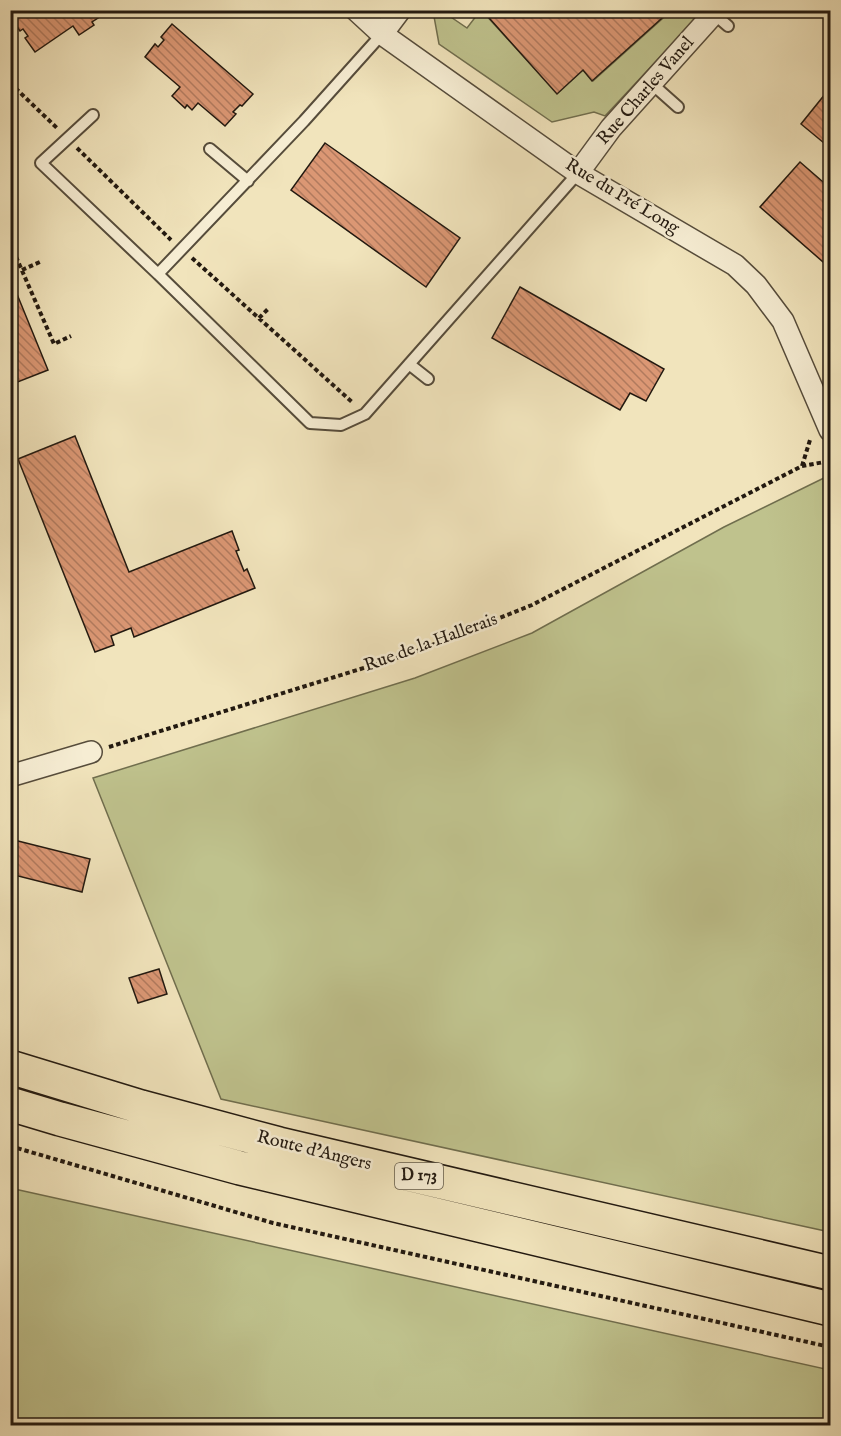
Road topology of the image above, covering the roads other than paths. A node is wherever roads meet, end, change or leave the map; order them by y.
1 (356, 10) edge
2 (400, 10) edge
3 (720, 17) edge
4 (382, 34) junction
5 (651, 83) junction
6 (678, 107) dead end
7 (93, 115) dead end
8 (210, 148) dead end
9 (578, 173) junction
10 (248, 181) junction
11 (158, 274) junction
12 (410, 364) junction
13 (428, 379) dead end
14 (831, 430) edge
15 (91, 752) road end
16 (10, 776) edge
17 (10, 1067) edge
18 (10, 1104) edge
19 (60, 1119) junction
20 (10, 1122) edge
21 (831, 1273) edge
22 (831, 1309) edge

1 - 4 street, Rue du Pré Long
2 - 4 street
3 - 5 street, Rue Charles Vanel
4 - 9 street, Rue du Pré Long
4 - 10 lane
5 - 6 lane
5 - 9 street, Rue Charles Vanel
7 - 11 lane
8 - 10 lane
9 - 12 lane
9 - 14 street, Rue du Pré Long
10 - 11 lane
11 - 12 lane
12 - 13 lane
15 - 16 street
17 - 21 highway, Route d'Angers / D 173
18 - 19 highway, Route d'Angers / D 173
19 - 20 highway
19 - 22 highway, Route d'Angers / D 173

